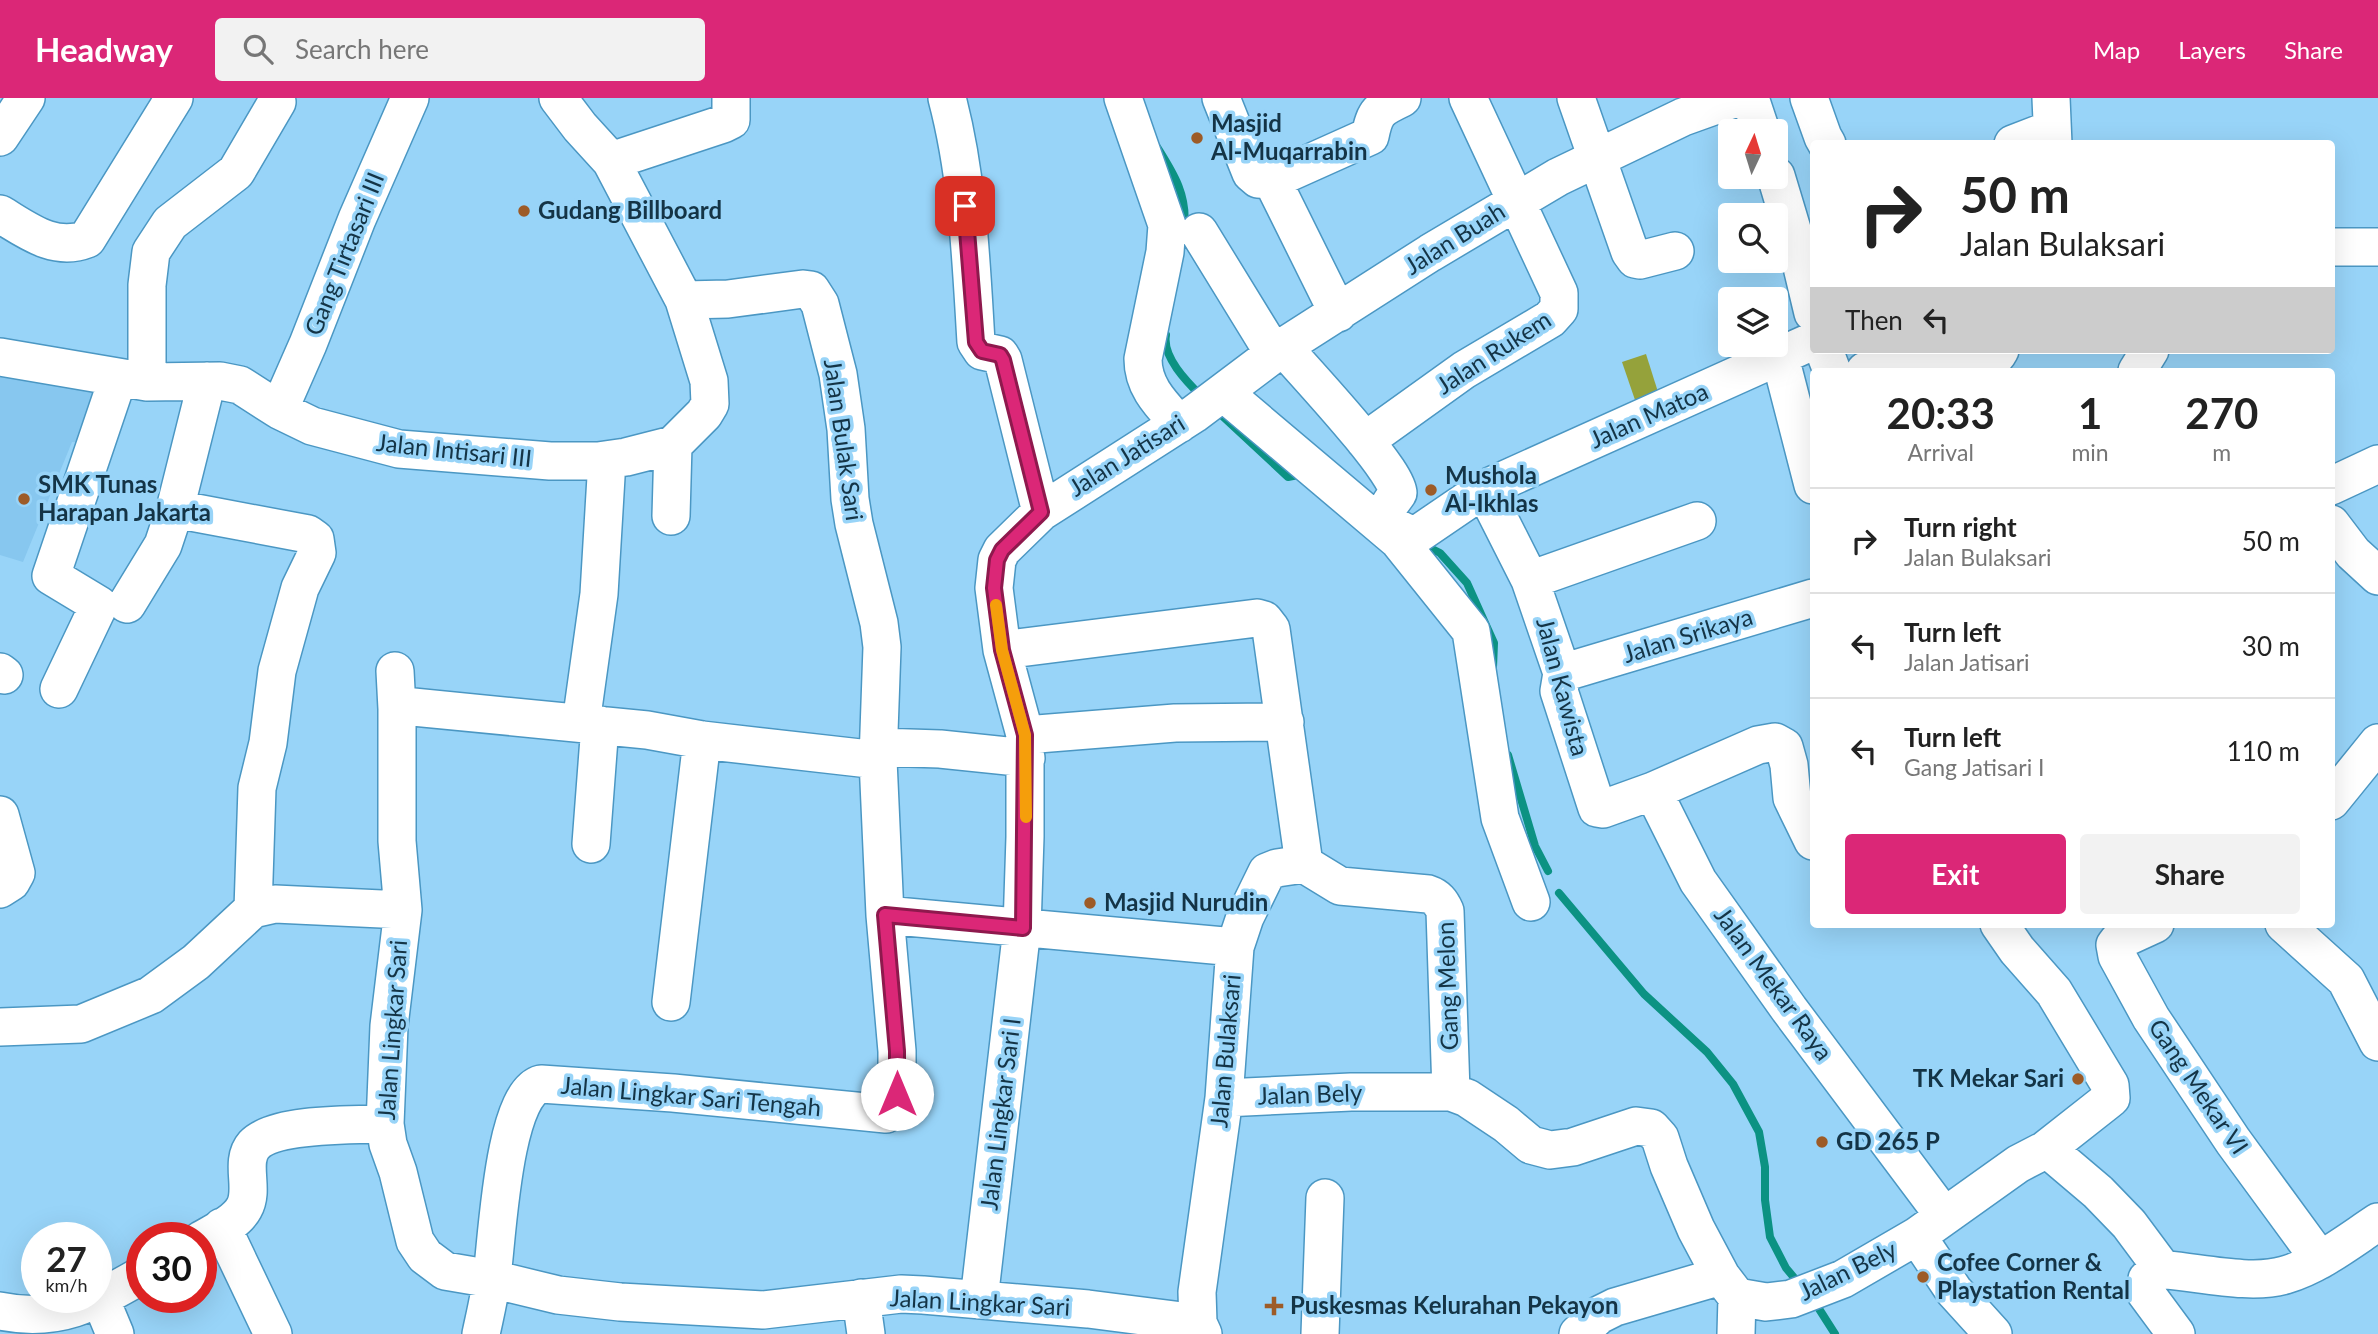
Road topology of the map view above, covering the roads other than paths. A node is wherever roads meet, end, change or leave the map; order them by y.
1 (26, 98) edge
2 (174, 98) edge
3 (411, 98) edge
4 (558, 98) edge
5 (731, 98) edge
6 (947, 98) edge
7 (1123, 98) edge
8 (1220, 98) edge
9 (1402, 98) edge
10 (1468, 98) edge
11 (1576, 98) edge
12 (1736, 98) edge
13 (1750, 98) edge
14 (1809, 98) edge
15 (283, 99) edge
16 (1758, 119) edge
17 (2052, 124) edge
18 (0, 137) edge
19 (1825, 140) edge
20 (2021, 140) edge
21 (1597, 158) junction
22 (611, 161) junction
23 (1272, 180) junction
24 (1780, 189) edge
25 (1517, 200) junction
26 (0, 214) edge
27 (1199, 232) dead end
28 (2335, 247) edge
29 (2378, 247) edge
30 (1675, 251) dead end
31 (684, 300) junction
32 (1810, 300) edge
33 (1338, 313) junction
34 (1810, 342) edge
35 (1278, 351) junction
36 (1788, 353) edge
37 (1998, 354) edge
38 (0, 357) edge
39 (1780, 357) joint
40 (1874, 368) edge
41 (132, 380) junction
42 (207, 381) junction
43 (1203, 408) junction
44 (279, 410) junction
45 (1365, 441) junction
46 (673, 444) junction
47 (607, 460) junction
48 (2378, 464) edge
49 (1810, 473) edge
50 (2335, 484) edge
51 (1484, 489) junction
52 (175, 509) junction
53 (1041, 512) junction
54 (671, 516) dead end
55 (1697, 522) dead end
56 (2335, 531) edge
57 (2354, 565) edge
58 (1530, 580) junction
59 (1810, 599) edge
60 (127, 604) dead end
61 (1002, 650) junction
62 (395, 671) dead end
63 (1562, 673) junction
64 (59, 689) dead end
65 (397, 709) junction
66 (1285, 722) junction
67 (591, 724) junction
68 (702, 740) junction
69 (2378, 743) edge
70 (1026, 746) junction
71 (879, 753) junction
72 (1653, 791) junction
73 (2335, 797) edge
74 (0, 815) edge
75 (1810, 835) edge
76 (591, 844) dead end
77 (1304, 864) junction
78 (3, 887) edge
79 (1531, 902) dead end
80 (253, 909) junction
81 (403, 910) junction
82 (885, 915) junction
83 (1023, 928) junction
84 (2002, 928) edge
85 (2146, 928) edge
86 (2288, 928) edge
87 (1234, 947) junction
88 (671, 1002) dead end
89 (0, 1027) edge
90 (2378, 1042) edge
91 (1451, 1092) junction
92 (1224, 1098) junction
93 (385, 1124) junction
94 (2045, 1150) junction
95 (1325, 1198) dead end
96 (2378, 1222) edge
97 (1931, 1226) junction
98 (217, 1231) edge
99 (217, 1242) edge
100 (2320, 1260) junction
101 (2161, 1267) junction
102 (492, 1279) junction
103 (1729, 1287) junction
104 (861, 1298) junction
105 (979, 1300) junction
106 (56, 1313) edge
107 (106, 1313) edge
108 (16, 1320) edge
109 (747, 1322) edge
110 (1201, 1328) edge
111 (115, 1334) edge
112 (273, 1334) edge
113 (481, 1334) edge
114 (866, 1334) edge
115 (1320, 1334) edge
116 (1578, 1334) edge
117 (1736, 1334) edge
118 (1993, 1334) edge
119 (2176, 1334) edge

1 - 18 street
2 - 26 street
3 - 44 street, Gang Tirtasari III
4 - 22 street
5 - 22 street
6 - 53 street
7 - 43 street
8 - 23 street
9 - 23 street
10 - 25 street, Jalan Rukem
11 - 21 street
12 - 21 street, Jalan Buah
13 - 16 street
14 - 19 street
15 - 41 street
17 - 20 street
21 - 25 street, Jalan Buah
21 - 30 street
22 - 31 street
23 - 33 street
24 - 32 street
25 - 33 street, Jalan Buah
25 - 45 street, Jalan Rukem
27 - 35 street
28 - 29 street
31 - 46 street
31 - 71 street, Jalan Bulak Sari
33 - 35 street, Jalan Buah
34 - 36 street, Jalan Matoa
35 - 43 street, Jalan Buah
35 - 45 street
37 - 40 street
38 - 41 street, Jalan Intisari III
39 - 49 street
39 - 51 street, Jalan Matoa
41 - 42 street, Jalan Intisari III
41 - 64 street
42 - 44 street, Jalan Intisari III
42 - 52 street
43 - 53 street, Jalan Jatisari
43 - 79 street
44 - 47 street, Jalan Intisari III
45 - 51 street
46 - 47 street, Jalan Intisari III
46 - 54 street
47 - 67 street
48 - 50 street
51 - 58 street, Jalan Kawista
52 - 60 street
52 - 80 street
53 - 61 street, Jalan Jatisari
55 - 58 street
56 - 57 street
58 - 63 street, Jalan Kawista
59 - 63 street, Jalan Srikaya
61 - 66 street
61 - 70 street, Jalan Jatisari
62 - 65 street, Jalan Lingkar Sari
63 - 72 street, Jalan Kawista
65 - 67 street
65 - 81 street, Jalan Lingkar Sari
66 - 70 street
66 - 77 street
67 - 68 street
67 - 76 street
68 - 71 street
68 - 88 street
69 - 73 street
70 - 71 street
70 - 83 street, Jalan Jatisari
71 - 82 street, Jalan Bulak Sari
72 - 75 street
72 - 97 street, Jalan Mekar Raya
74 - 78 street
77 - 87 street
77 - 91 street, Gang Melon
80 - 81 street
80 - 89 street
81 - 93 street, Jalan Lingkar Sari
82 - 83 street, Jalan Bulaksari
82 - 102 street, Jalan Lingkar Sari Tengah
83 - 87 street, Jalan Bulaksari
83 - 105 street, Jalan Lingkar Sari I
84 - 94 street, Jalan Bely
85 - 100 street, Gang Mekar VI
86 - 90 street
87 - 92 street, Jalan Bulaksari
91 - 92 street, Jalan Bely
91 - 103 street, Jalan Bely
92 - 110 street, Jalan Bulaksari
93 - 98 street
93 - 102 street, Jalan Lingkar Sari
94 - 97 street, Jalan Bely
94 - 101 street
95 - 115 street
96 - 100 street
97 - 103 street, Jalan Bely
97 - 118 street, Jalan Mekar Raya
99 - 112 street
100 - 101 street
101 - 119 street
102 - 109 street, Jalan Lingkar Sari
102 - 113 street
103 - 116 street
103 - 117 street
104 - 105 street, Jalan Lingkar Sari
104 - 109 street, Jalan Lingkar Sari
104 - 114 street
105 - 110 street, Jalan Lingkar Sari
106 - 108 street
107 - 111 street

